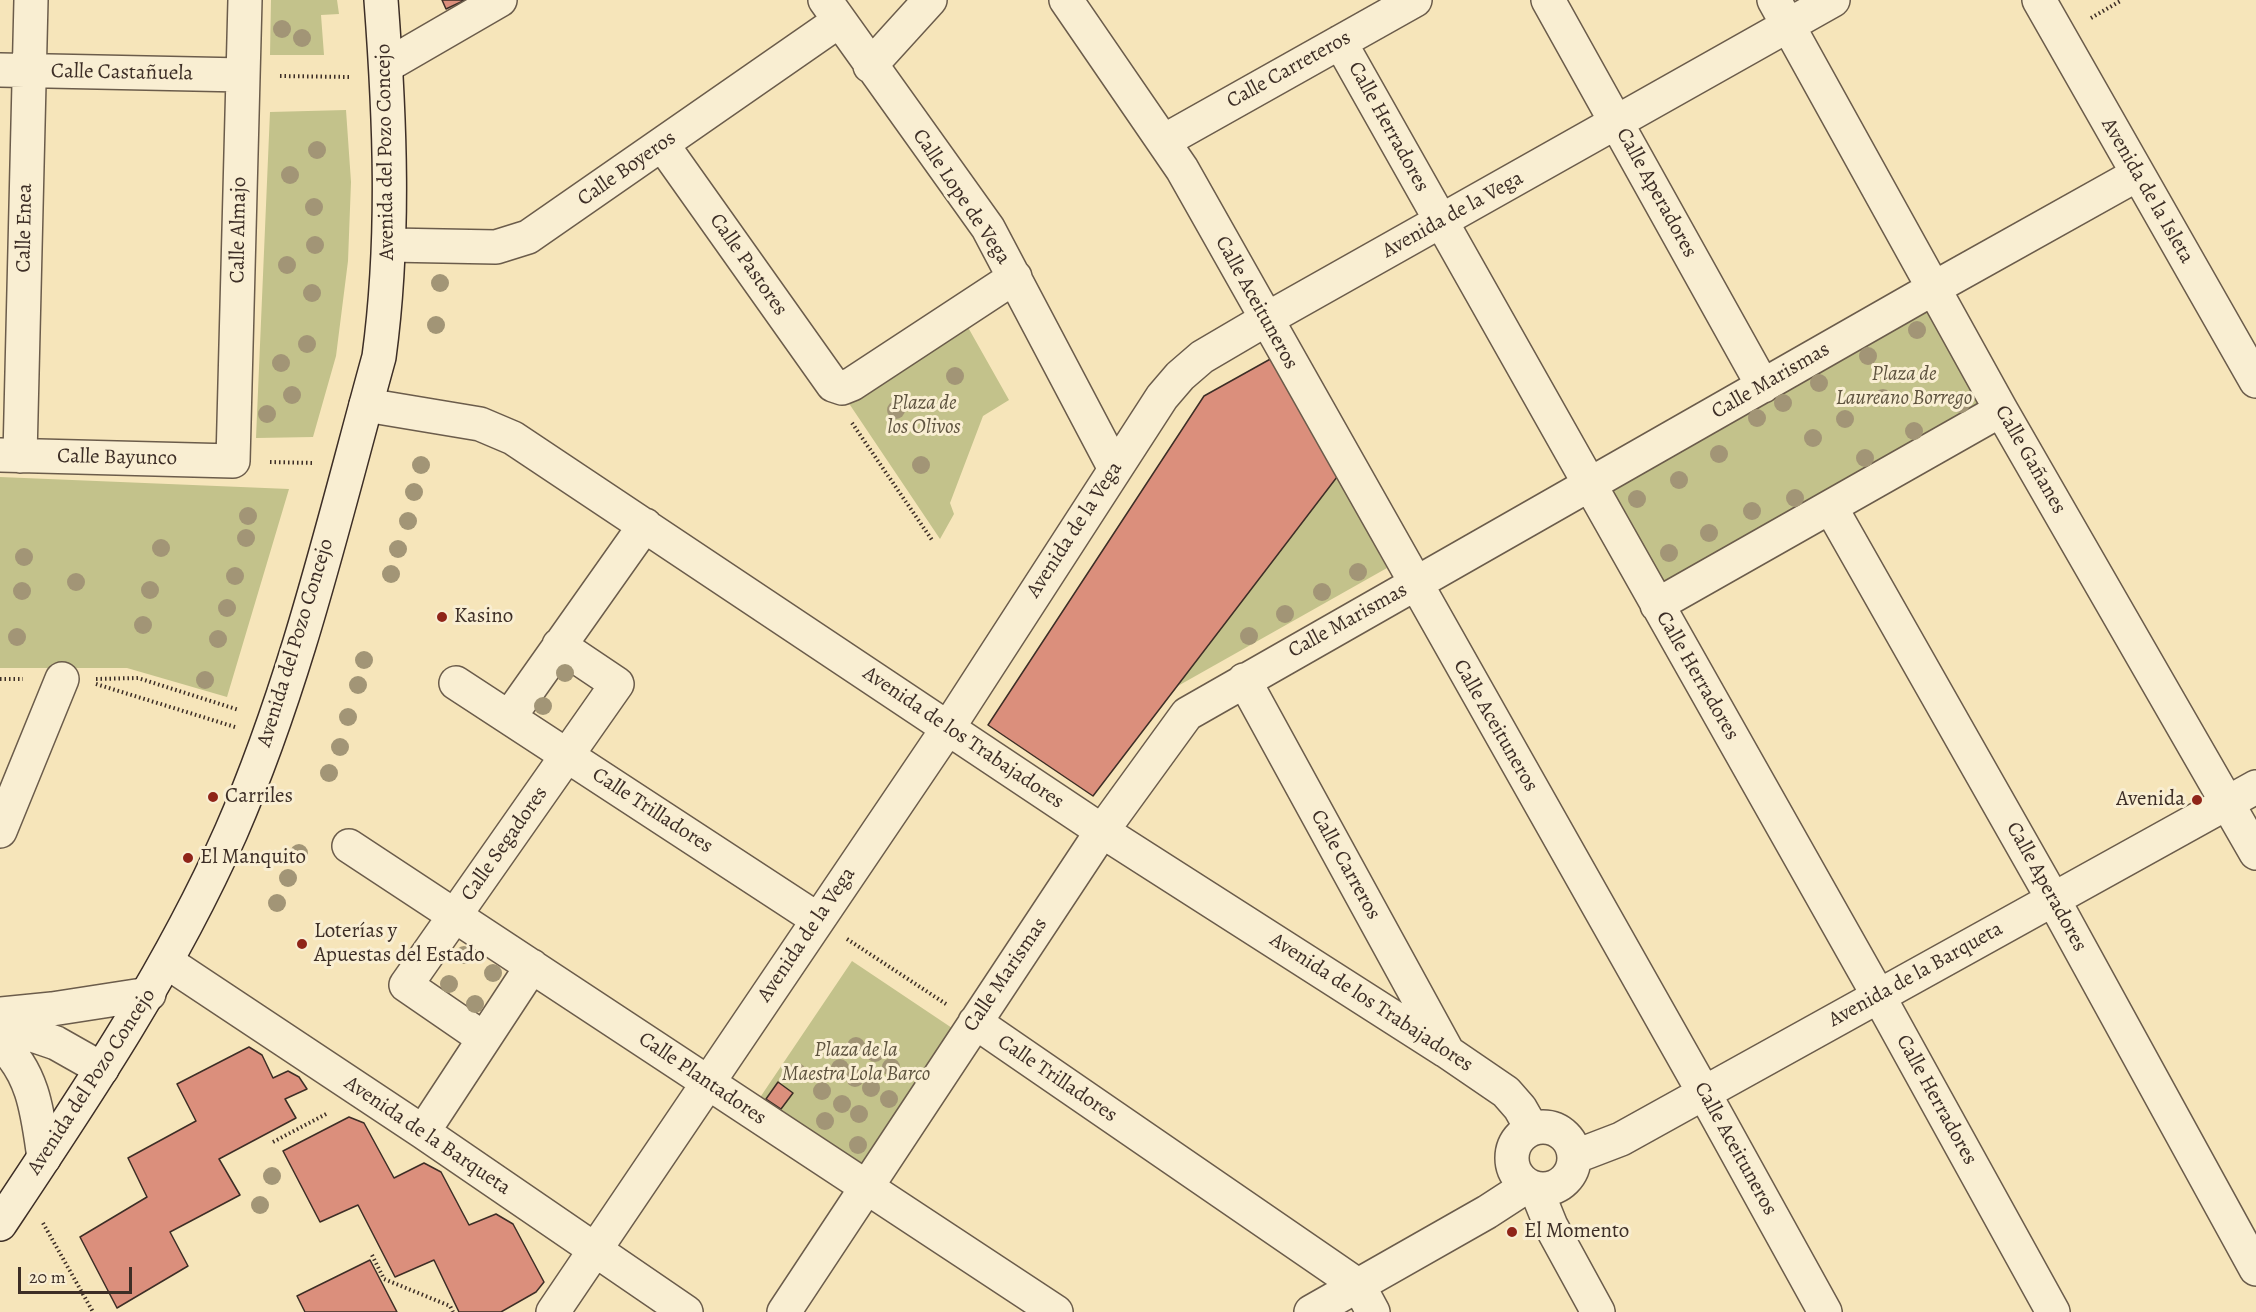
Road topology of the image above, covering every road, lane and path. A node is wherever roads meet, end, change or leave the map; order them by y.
1 (31, 0) edge
2 (244, 0) edge
3 (381, 0) edge
4 (500, 0) edge
5 (930, 0) edge
6 (1066, 0) edge
7 (1414, 0) edge
8 (1548, 0) edge
9 (1833, 0) edge
10 (2039, 0) edge
11 (832, 10) edge
12 (1781, 12) edge
13 (1340, 42) junction
14 (870, 66) junction
15 (14, 71) edge
16 (386, 71) junction
17 (243, 75) junction
18 (1617, 123) junction
19 (1164, 141) junction
20 (662, 144) junction
21 (2138, 174) junction
22 (1441, 221) junction
23 (390, 246) junction
24 (1015, 276) junction
25 (1934, 288) junction
26 (1265, 320) junction
27 (2256, 381) edge
28 (837, 386) junction
29 (1763, 386) junction
30 (366, 405) junction
31 (2001, 410) junction
32 (10, 456) edge
33 (233, 461) junction
34 (349, 465) junction
35 (1114, 467) junction
36 (1589, 486) junction
37 (1831, 508) junction
38 (645, 525) junction
39 (932, 540) dead end
40 (1414, 584) junction
41 (1657, 605) junction
42 (560, 645) junction
43 (0, 679) edge
44 (71, 679) junction
45 (1244, 680) junction
46 (456, 683) dead end
47 (510, 716) junction
48 (948, 728) junction
49 (270, 729) junction
50 (567, 756) junction
51 (2242, 795) edge
52 (0, 831) edge
53 (1102, 831) junction
54 (349, 846) dead end
55 (2256, 853) edge
56 (2053, 899) junction
57 (455, 915) junction
58 (817, 919) junction
59 (167, 962) junction
60 (532, 966) junction
61 (149, 994) junction
62 (1878, 995) junction
63 (0, 1014) edge
64 (975, 1022) junction
65 (0, 1024) edge
66 (483, 1038) junction
67 (0, 1043) edge
68 (1446, 1051) junction
69 (102, 1069) junction
70 (707, 1083) junction
71 (1704, 1093) junction
72 (366, 1094) junction
73 (1532, 1129) junction
74 (423, 1132) junction
75 (273, 1142) dead end
76 (1574, 1157) junction
77 (44, 1158) junction
78 (1532, 1187) junction
79 (24, 1188) junction
80 (866, 1188) junction
81 (0, 1224) edge
82 (595, 1250) junction
83 (372, 1255) dead end
84 (2256, 1269) edge
85 (1366, 1299) edge
86 (93, 1312) edge
87 (453, 1312) edge
88 (553, 1312) edge
89 (686, 1312) edge
90 (784, 1312) edge
91 (1056, 1312) edge
92 (1311, 1312) edge
93 (1598, 1312) edge
94 (1825, 1312) edge
95 (2053, 1312) edge

1 - 15 street, Calle Enea
2 - 17 street, Calle Almajo
3 - 16 street, Avenida del Pozo Concejo
4 - 16 street
5 - 14 street
6 - 19 street, Calle Aceituneros
7 - 13 street, Calle Carreteros
8 - 18 street, Calle Aperadores
9 - 12 street, Avenida de la Vega
10 - 21 street, Avenida de la Isleta
11 - 14 street, Calle Lope de Vega
11 - 20 street, Calle Boyeros
12 - 18 street, Avenida de la Vega
12 - 25 street, Calle Gañanes
13 - 19 street, Calle Carreteros
13 - 22 street, Calle Herradores
14 - 24 street, Calle Lope de Vega
15 - 17 street, Calle Castañuela
15 - 32 street, Calle Enea
16 - 17 path
16 - 23 street, Avenida del Pozo Concejo
17 - 33 street, Calle Almajo
18 - 22 street, Avenida de la Vega
18 - 29 street, Calle Aperadores
19 - 26 street, Calle Aceituneros
20 - 23 street, Calle Boyeros
20 - 28 street, Calle Pastores
21 - 25 street, Calle Marismas
21 - 27 street, Avenida de la Isleta
22 - 26 street, Avenida de la Vega
22 - 36 street, Calle Herradores
23 - 30 street, Avenida del Pozo Concejo
24 - 28 street
24 - 35 street, Calle Lope de Vega
25 - 29 street, Calle Marismas
25 - 31 street, Calle Gañanes
26 - 35 street, Avenida de la Vega
26 - 40 street, Calle Aceituneros
28 - 39 path
29 - 36 street, Calle Marismas
30 - 34 street, Avenida del Pozo Concejo
30 - 38 street, Avenida de los Trabajadores
31 - 37 street
31 - 51 street, Calle Gañanes
32 - 33 street, Calle Bayunco
33 - 34 path
34 - 49 street, Avenida del Pozo Concejo
35 - 48 street, Avenida de la Vega
36 - 40 street, Calle Marismas
36 - 41 street, Calle Herradores
37 - 41 street
37 - 56 street, Calle Aperadores
38 - 42 street
38 - 48 street, Avenida de los Trabajadores
40 - 45 street, Calle Marismas
40 - 71 street, Calle Aceituneros
41 - 62 street, Calle Herradores
42 - 47 street
42 - 50 street, Calle Segadores
43 - 44 path
44 - 49 path
44 - 49 path
44 - 52 street
45 - 53 street, Calle Marismas
45 - 68 street, Calle Carreros
46 - 47 street, Calle Trilladores
47 - 50 street, Calle Trilladores
48 - 53 street, Avenida de los Trabajadores
48 - 58 street, Avenida de la Vega
49 - 59 street, Avenida del Pozo Concejo
50 - 57 street, Calle Segadores
50 - 58 street, Calle Trilladores
51 - 55 street, Calle Gañanes
51 - 56 street, Avenida de la Barqueta
53 - 64 street, Calle Marismas
53 - 68 street, Avenida de los Trabajadores
54 - 57 street, Calle Plantadores
56 - 62 street, Avenida de la Barqueta
56 - 84 street, Calle Aperadores
57 - 60 street, Calle Plantadores
57 - 66 street, Calle Segadores
58 - 64 path, Calle Trilladores
58 - 70 street, Avenida de la Vega
59 - 61 street, Avenida del Pozo Concejo
59 - 72 street, Avenida de la Barqueta
60 - 66 street
60 - 70 street, Calle Plantadores
61 - 63 street
61 - 69 street, Avenida del Pozo Concejo
62 - 71 street, Avenida de la Barqueta
62 - 95 street, Calle Herradores
64 - 80 street, Calle Marismas
64 - 85 street, Calle Trilladores
65 - 69 street
66 - 74 street
67 - 77 street
68 - 73 street, Avenida de los Trabajadores
69 - 77 street, Avenida del Pozo Concejo
70 - 80 street, Calle Plantadores
70 - 82 street, Avenida de la Vega
71 - 76 street, Avenida de la Barqueta
71 - 94 street, Calle Aceituneros
72 - 74 street, Avenida de la Barqueta
72 - 75 path
73 - 76 street
73 - 78 street
74 - 82 street, Avenida de la Barqueta
76 - 78 street
77 - 79 street, Avenida del Pozo Concejo
78 - 85 street
78 - 93 street
79 - 81 street, Avenida del Pozo Concejo
79 - 86 path
80 - 90 street, Calle Marismas
80 - 91 street, Calle Plantadores
82 - 88 street, Avenida de la Vega
82 - 89 street, Avenida de la Barqueta
83 - 87 path
85 - 92 street

